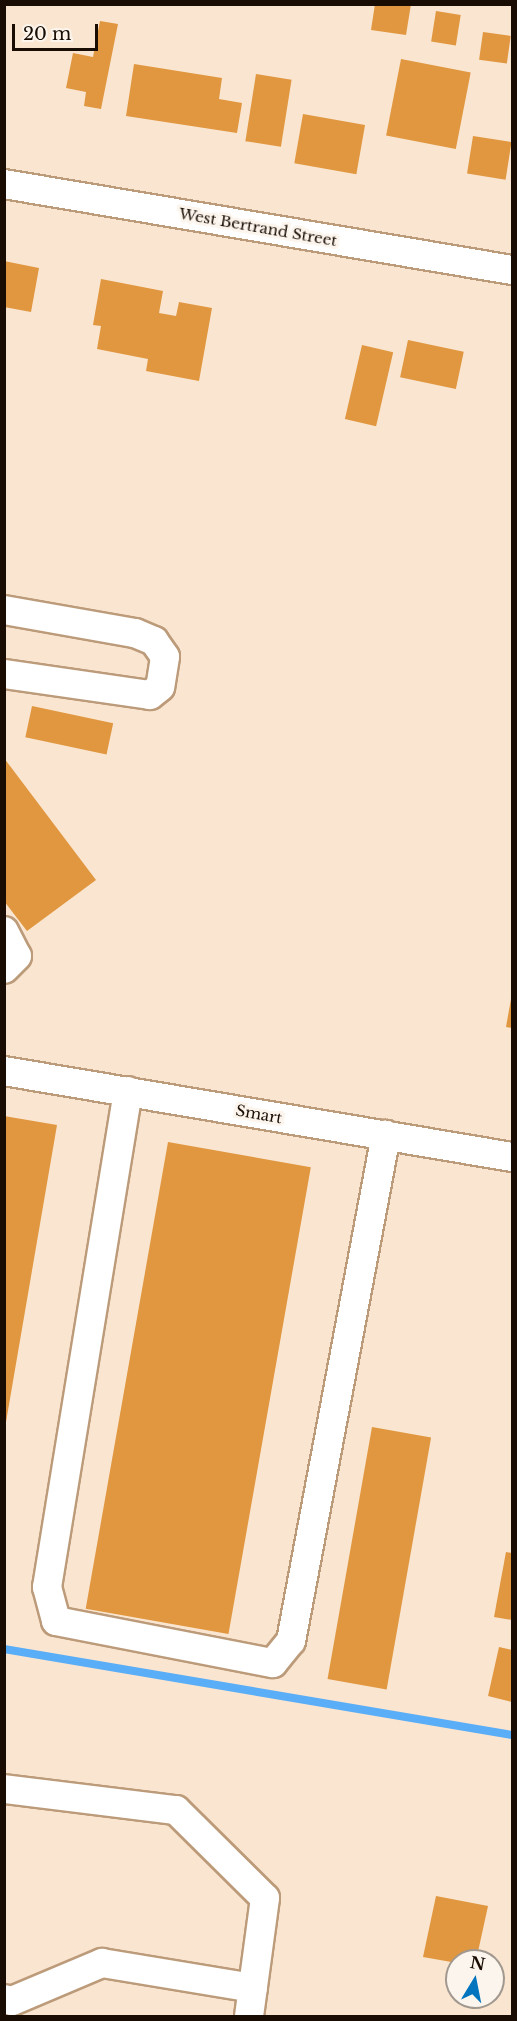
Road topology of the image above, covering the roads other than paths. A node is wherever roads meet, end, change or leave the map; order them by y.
1 (4, 184) edge
2 (513, 270) edge
3 (4, 610) edge
4 (4, 674) edge
5 (4, 931) edge
6 (4, 969) edge
7 (4, 1071) edge
8 (128, 1091) junction
9 (386, 1135) junction
10 (513, 1157) edge
11 (4, 1789) edge
12 (253, 1988) junction
13 (4, 2000) edge
14 (249, 2016) edge

1 - 2 street, West Bertrand Street
3 - 4 street
5 - 6 street
7 - 8 street, Smart
8 - 9 street, Smart
8 - 9 street
9 - 10 street, Smart
11 - 12 street
12 - 13 street
12 - 14 street

